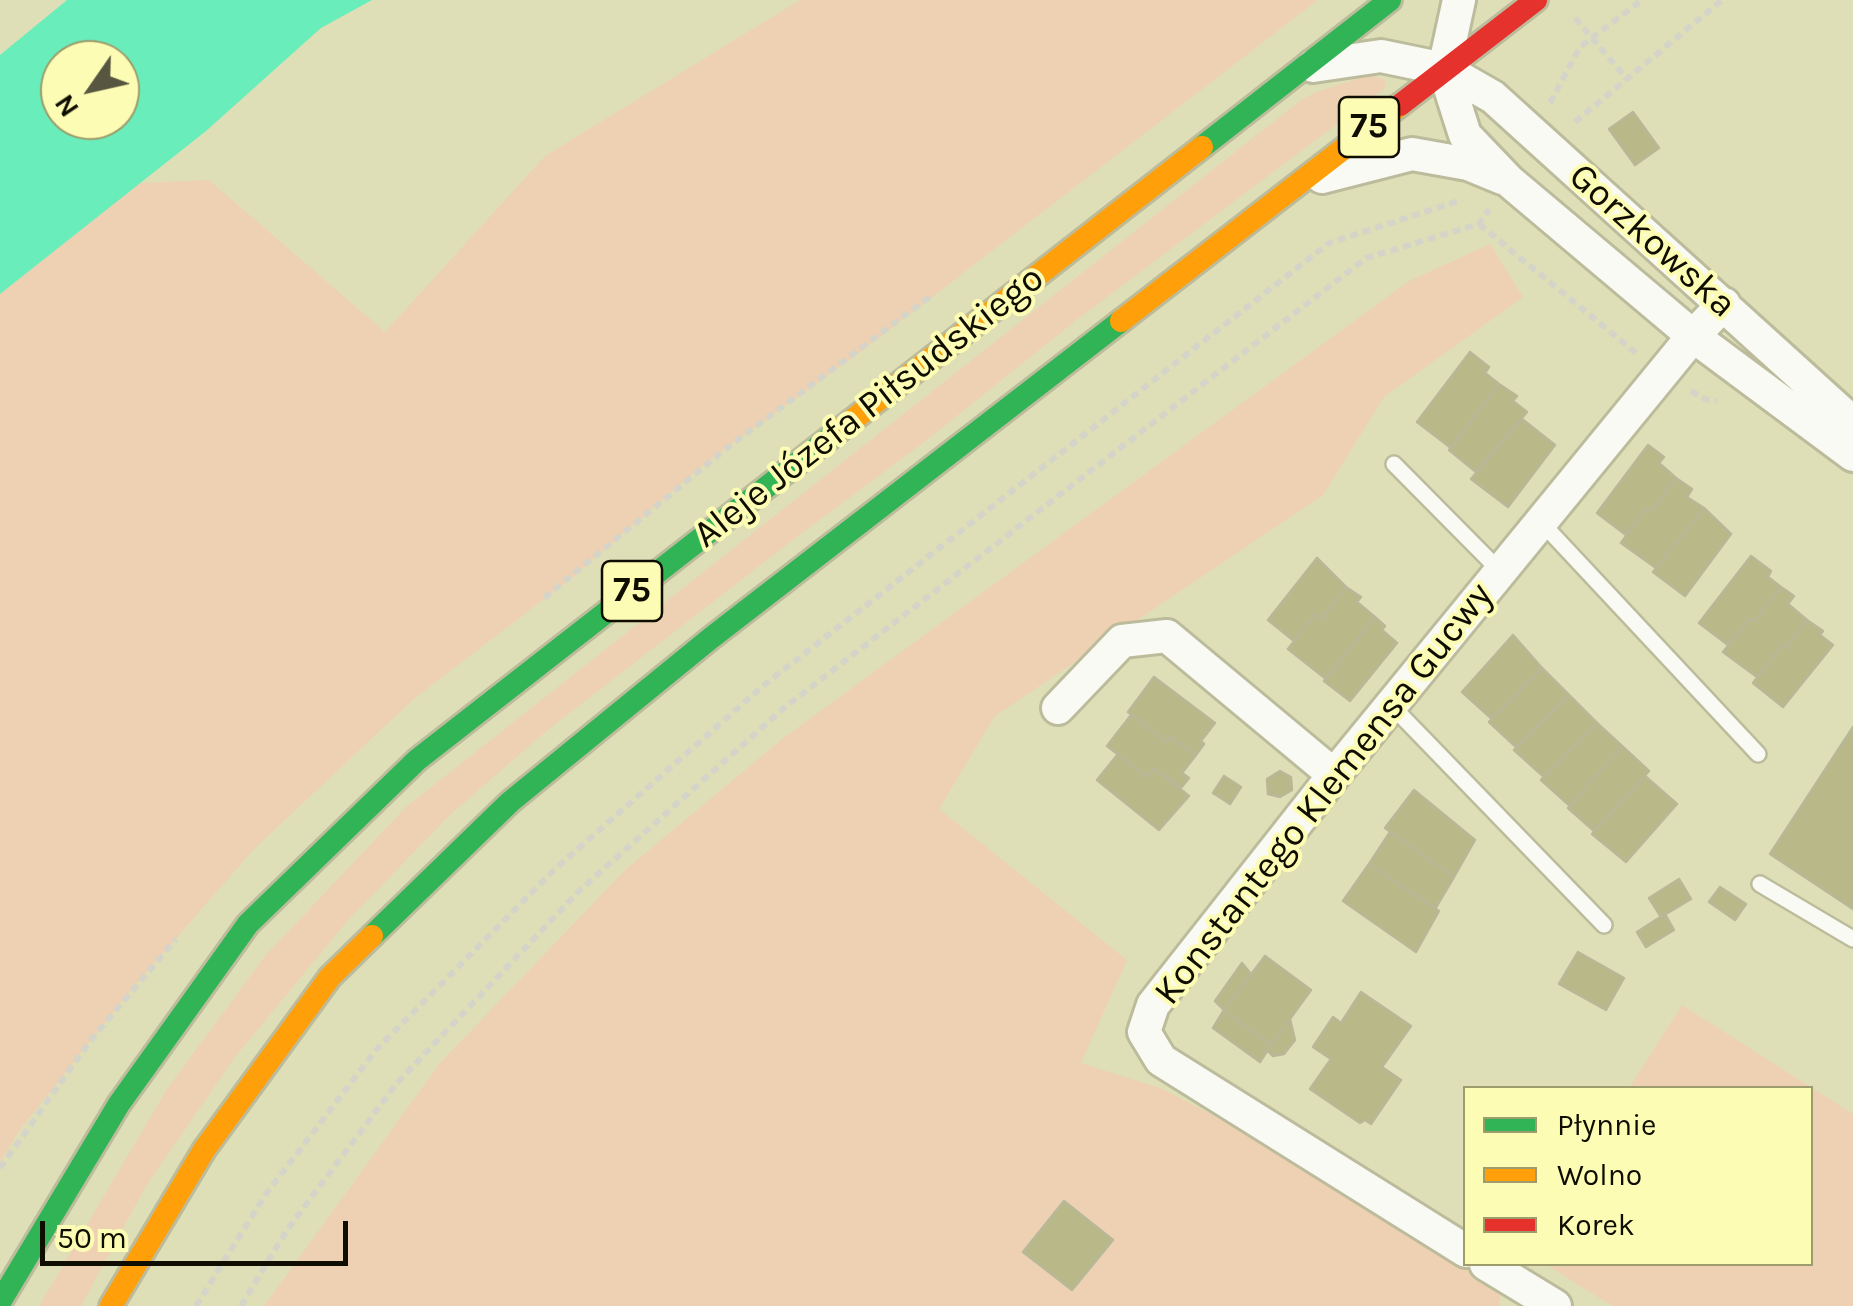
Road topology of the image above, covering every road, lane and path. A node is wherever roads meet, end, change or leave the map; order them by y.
1 (1390, 0) edge
2 (1458, 0) edge
3 (1536, 0) edge
4 (1642, 0) edge
5 (1722, 0) edge
6 (1570, 12) dead end
7 (1491, 34) junction
8 (1592, 37) junction
9 (1304, 67) junction
10 (1444, 70) junction
11 (1626, 78) junction
12 (1492, 97) junction
13 (1546, 110) dead end
14 (1547, 146) junction
15 (1508, 180) junction
16 (1294, 185) junction
17 (1459, 203) dead end
18 (1479, 224) dead end
19 (1724, 304) junction
20 (1693, 336) junction
21 (1853, 423) edge
22 (1853, 455) edge
23 (1394, 464) dead end
24 (1542, 522) junction
25 (1501, 572) junction
26 (1391, 705) junction
27 (1058, 708) dead end
28 (1758, 754) dead end
29 (1334, 774) junction
30 (1760, 884) dead end
31 (1604, 925) dead end
32 (1853, 939) edge
33 (1463, 1249) edge
34 (1489, 1266) edge
35 (0, 1302) edge
36 (1538, 1302) edge
37 (111, 1306) edge
38 (196, 1306) edge
39 (240, 1306) edge

1 - 9 main road, Aleje Józefa Piłsudskiego / 75
2 - 10 street, Gorzkowska
3 - 7 main road, 75
4 - 8 path
5 - 11 path
6 - 8 path
7 - 10 main road, 75
7 - 12 street
8 - 11 path
8 - 13 path
9 - 10 street, Gorzkowska
9 - 35 main road, Aleje Józefa Piłsudskiego / 75
10 - 12 street, Gorzkowska
10 - 15 street, Gorzkowska
10 - 16 main road, 75
11 - 14 path
12 - 14 street, Gorzkowska
14 - 19 street, Gorzkowska
15 - 16 street, Gorzkowska
15 - 20 street, Gorzkowska
16 - 37 main road, 75
17 - 38 path
18 - 39 path
19 - 20 street, Konstantego Klemensa Gucwy
19 - 21 street, Gorzkowska
20 - 22 street, Gorzkowska
20 - 24 street, Konstantego Klemensa Gucwy
23 - 25 lane
24 - 25 street, Konstantego Klemensa Gucwy
24 - 28 lane
25 - 26 street, Konstantego Klemensa Gucwy
26 - 29 street, Konstantego Klemensa Gucwy
26 - 31 lane
27 - 29 street
29 - 33 street, Konstantego Klemensa Gucwy
30 - 32 lane
34 - 36 street

